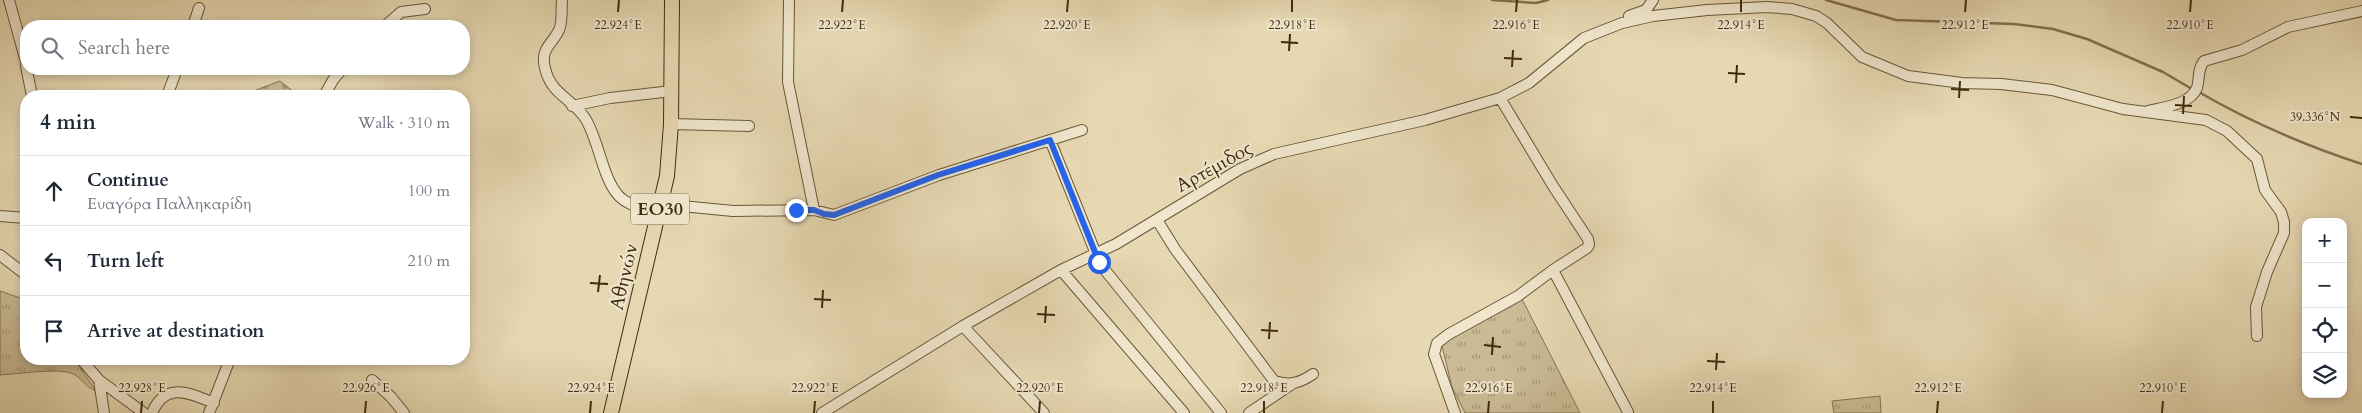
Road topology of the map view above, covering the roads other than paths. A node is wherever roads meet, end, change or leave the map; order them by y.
1 (9, 0) edge
2 (562, 0) edge
3 (672, 0) edge
4 (789, 0) edge
5 (1653, 0) edge
6 (199, 8) dead end
7 (425, 9) dead end
8 (2362, 11) edge
9 (195, 20) edge
10 (391, 20) edge
11 (1595, 32) junction
12 (20, 40) edge
13 (28, 75) edge
14 (175, 75) edge
15 (337, 75) edge
16 (31, 90) edge
17 (170, 90) edge
18 (327, 90) edge
19 (672, 91) junction
20 (1500, 98) junction
21 (572, 106) junction
22 (2142, 112) junction
23 (671, 124) junction
24 (749, 126) dead end
25 (1082, 130) dead end
26 (1050, 140) junction
27 (660, 210) junction
28 (814, 210) junction
29 (0, 216) edge
30 (20, 218) edge
31 (1157, 220) junction
32 (1096, 254) junction
33 (0, 255) edge
34 (20, 270) edge
35 (1061, 270) junction
36 (1553, 270) junction
37 (963, 326) junction
38 (2257, 336) dead end
39 (86, 365) edge
40 (228, 365) edge
41 (1313, 374) dead end
42 (99, 380) junction
43 (372, 380) dead end
44 (1292, 384) junction
45 (214, 403) junction
46 (1628, 412) dead end
47 (104, 413) edge
48 (144, 413) edge
49 (152, 413) edge
50 (209, 413) edge
51 (404, 413) edge
52 (611, 413) edge
53 (822, 413) edge
54 (1044, 413) edge
55 (1184, 413) edge
56 (1221, 413) edge
57 (1250, 413) edge
58 (1455, 413) edge

1 - 12 street
2 - 21 street
3 - 19 main road, Αθηνών / ΕΟ30
4 - 28 street
5 - 11 street
6 - 9 street
7 - 10 street
8 - 22 street
11 - 20 street, Αρτέμιδος
11 - 22 street, Αρτέμιδος
13 - 16 street
14 - 17 street
15 - 18 street
19 - 21 street
19 - 23 main road, Αθηνών / ΕΟ30
20 - 31 street, Αρτέμιδος
20 - 36 street
21 - 27 street
22 - 38 street, Αρτέμιδος
23 - 24 street
23 - 27 main road, Αθηνών / ΕΟ30
25 - 26 street
26 - 28 street
26 - 32 street
27 - 28 street
27 - 52 main road, Αθηνών / ΕΟ30
29 - 30 street
31 - 32 street, Αρτέμιδος
31 - 44 street
32 - 35 street, Αρτέμιδος
32 - 56 street
33 - 34 street
35 - 37 street, Αρτέμιδος
35 - 55 street
36 - 46 street
36 - 58 street
37 - 53 street, Αρτέμιδος
37 - 54 street
39 - 42 street
40 - 45 street
41 - 44 street
42 - 47 street
42 - 48 street
43 - 51 street
44 - 57 street
45 - 49 street
45 - 50 street

